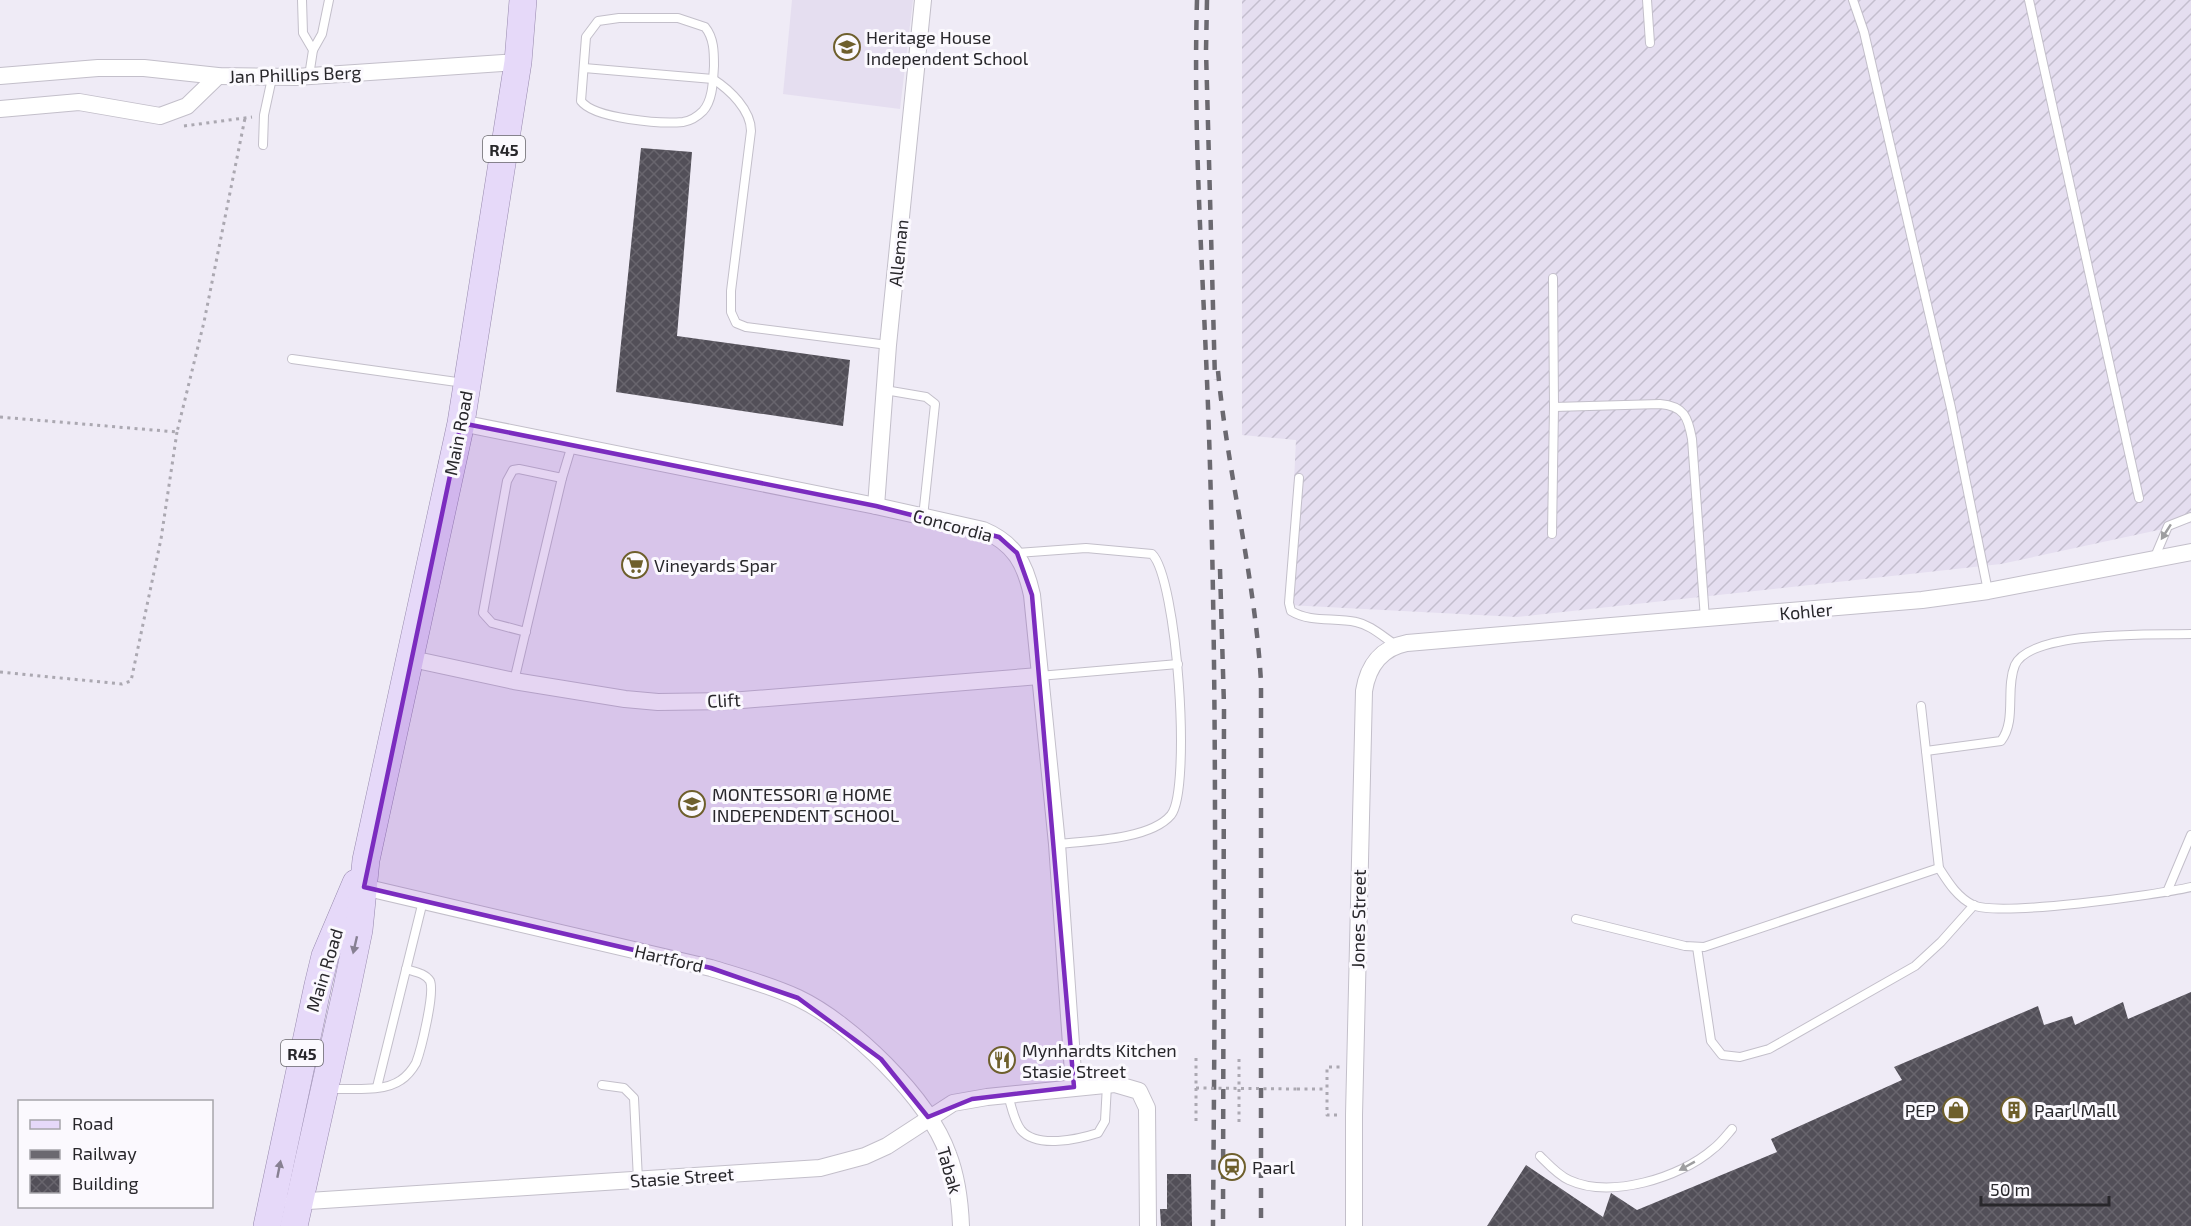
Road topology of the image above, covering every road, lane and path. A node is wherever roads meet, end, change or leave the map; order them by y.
1 (302, 0) edge
2 (329, 0) edge
3 (523, 0) edge
4 (923, 0) edge
5 (1647, 0) edge
6 (1853, 0) edge
7 (2030, 0) edge
8 (1650, 43) dead end
9 (313, 50) junction
10 (518, 62) junction
11 (584, 68) junction
12 (0, 76) edge
13 (218, 76) junction
14 (309, 76) junction
15 (272, 78) junction
16 (713, 80) junction
17 (0, 109) edge
18 (245, 118) dead end
19 (263, 145) dead end
20 (1553, 278) dead end
21 (888, 345) junction
22 (292, 359) dead end
23 (468, 384) junction
24 (885, 390) junction
25 (1554, 407) junction
26 (0, 417) edge
27 (461, 423) junction
28 (177, 432) junction
29 (572, 445) junction
30 (562, 478) junction
31 (1299, 478) dead end
32 (2139, 498) dead end
33 (876, 506) junction
34 (923, 516) junction
35 (2191, 517) edge
36 (1552, 534) dead end
37 (2191, 552) edge
38 (1017, 553) junction
39 (2154, 559) junction
40 (1988, 591) junction
41 (1705, 619) junction
42 (526, 632) junction
43 (2191, 634) edge
44 (1396, 645) junction
45 (412, 659) junction
46 (1178, 664) junction
47 (0, 672) edge
48 (1039, 676) junction
49 (514, 681) junction
50 (1921, 706) dead end
51 (1926, 751) junction
52 (2191, 835) edge
53 (1057, 844) junction
54 (1939, 868) junction
55 (360, 886) junction
56 (2191, 887) edge
57 (2167, 892) junction
58 (423, 901) junction
59 (1974, 905) junction
60 (1576, 919) dead end
61 (1697, 947) junction
62 (406, 969) junction
63 (1196, 1056) dead end
64 (1239, 1056) dead end
65 (1354, 1068) junction
66 (602, 1085) dead end
67 (1107, 1085) junction
68 (377, 1087) junction
69 (1074, 1087) junction
70 (1196, 1088) junction
71 (1239, 1088) junction
72 (326, 1089) junction
73 (1328, 1089) junction
74 (1008, 1095) junction
75 (1354, 1115) junction
76 (928, 1117) junction
77 (1196, 1121) dead end
78 (1239, 1122) dead end
79 (1732, 1129) dead end
80 (1540, 1156) dead end
81 (638, 1180) junction
82 (270, 1214) edge
83 (297, 1214) edge
84 (961, 1226) edge
85 (1148, 1226) edge
86 (1354, 1226) edge

1 - 9 lane
2 - 9 lane
3 - 10 main road, Main Road / R45
4 - 21 street, Alleman
5 - 8 lane
6 - 40 lane
7 - 32 lane
9 - 14 lane
10 - 14 street, Jan Phillips Berg
10 - 23 main road, Main Road / R45
11 - 16 lane
11 - 16 lane
11 - 16 lane
12 - 13 street, Jan Phillips Berg
13 - 15 street, Jan Phillips Berg
13 - 17 street
14 - 15 street, Jan Phillips Berg
15 - 19 lane
16 - 21 lane
18 - 28 path
20 - 25 lane
21 - 24 street, Alleman
22 - 23 lane
23 - 27 main road, Main Road / R45
24 - 33 street, Alleman
24 - 34 lane
25 - 36 lane
25 - 41 lane
26 - 28 path
27 - 29 street, Concordia
27 - 45 main road, Main Road / R45
28 - 47 path
29 - 30 lane
29 - 33 street, Concordia
30 - 42 lane
30 - 42 lane
31 - 44 lane
33 - 34 street, Concordia
34 - 38 street, Concordia
35 -> 39 lane
37 - 39 street, Kohler
38 - 46 lane
38 - 48 street, Concordia
39 - 40 street, Kohler
40 - 41 street, Kohler
41 - 44 street, Kohler
42 - 49 lane
43 - 51 lane
44 - 65 street, Jones Street
45 - 49 street, Clift
45 - 55 main road, Main Road / R45
46 - 48 lane
46 - 53 lane
48 - 49 street, Clift
48 - 53 street, Concordia
50 - 51 lane
51 - 54 lane
52 - 57 lane
53 - 69 street, Concordia
54 - 59 lane
54 - 61 lane
55 - 58 street, Hartford
55 -> 72 main road, Main Road / R45
82 -> 55 main road, Main Road / R45
56 - 57 lane
57 - 59 lane
58 - 62 lane
58 - 76 street, Hartford
59 - 61 lane
60 - 61 lane
62 - 68 lane
62 - 68 lane
63 - 70 path
64 - 71 path
65 - 73 path
65 - 75 street, Jones Street
66 - 81 lane
67 - 69 street, Stasie Street
67 - 74 lane
67 - 85 street, Stasie Street
68 - 72 lane
69 - 74 street, Stasie Street
70 - 71 path, bridge
70 - 77 path
71 - 73 path, bridge
71 - 78 path
72 - 83 main road, Main Road / R45
73 - 75 path
74 - 76 street, Stasie Street
75 - 86 street, Jones Street
76 - 81 street, Stasie Street
76 - 84 street, Tabak
79 -> 80 lane
81 - 83 street, Stasie Street
82 - 83 street, Stasie Street

